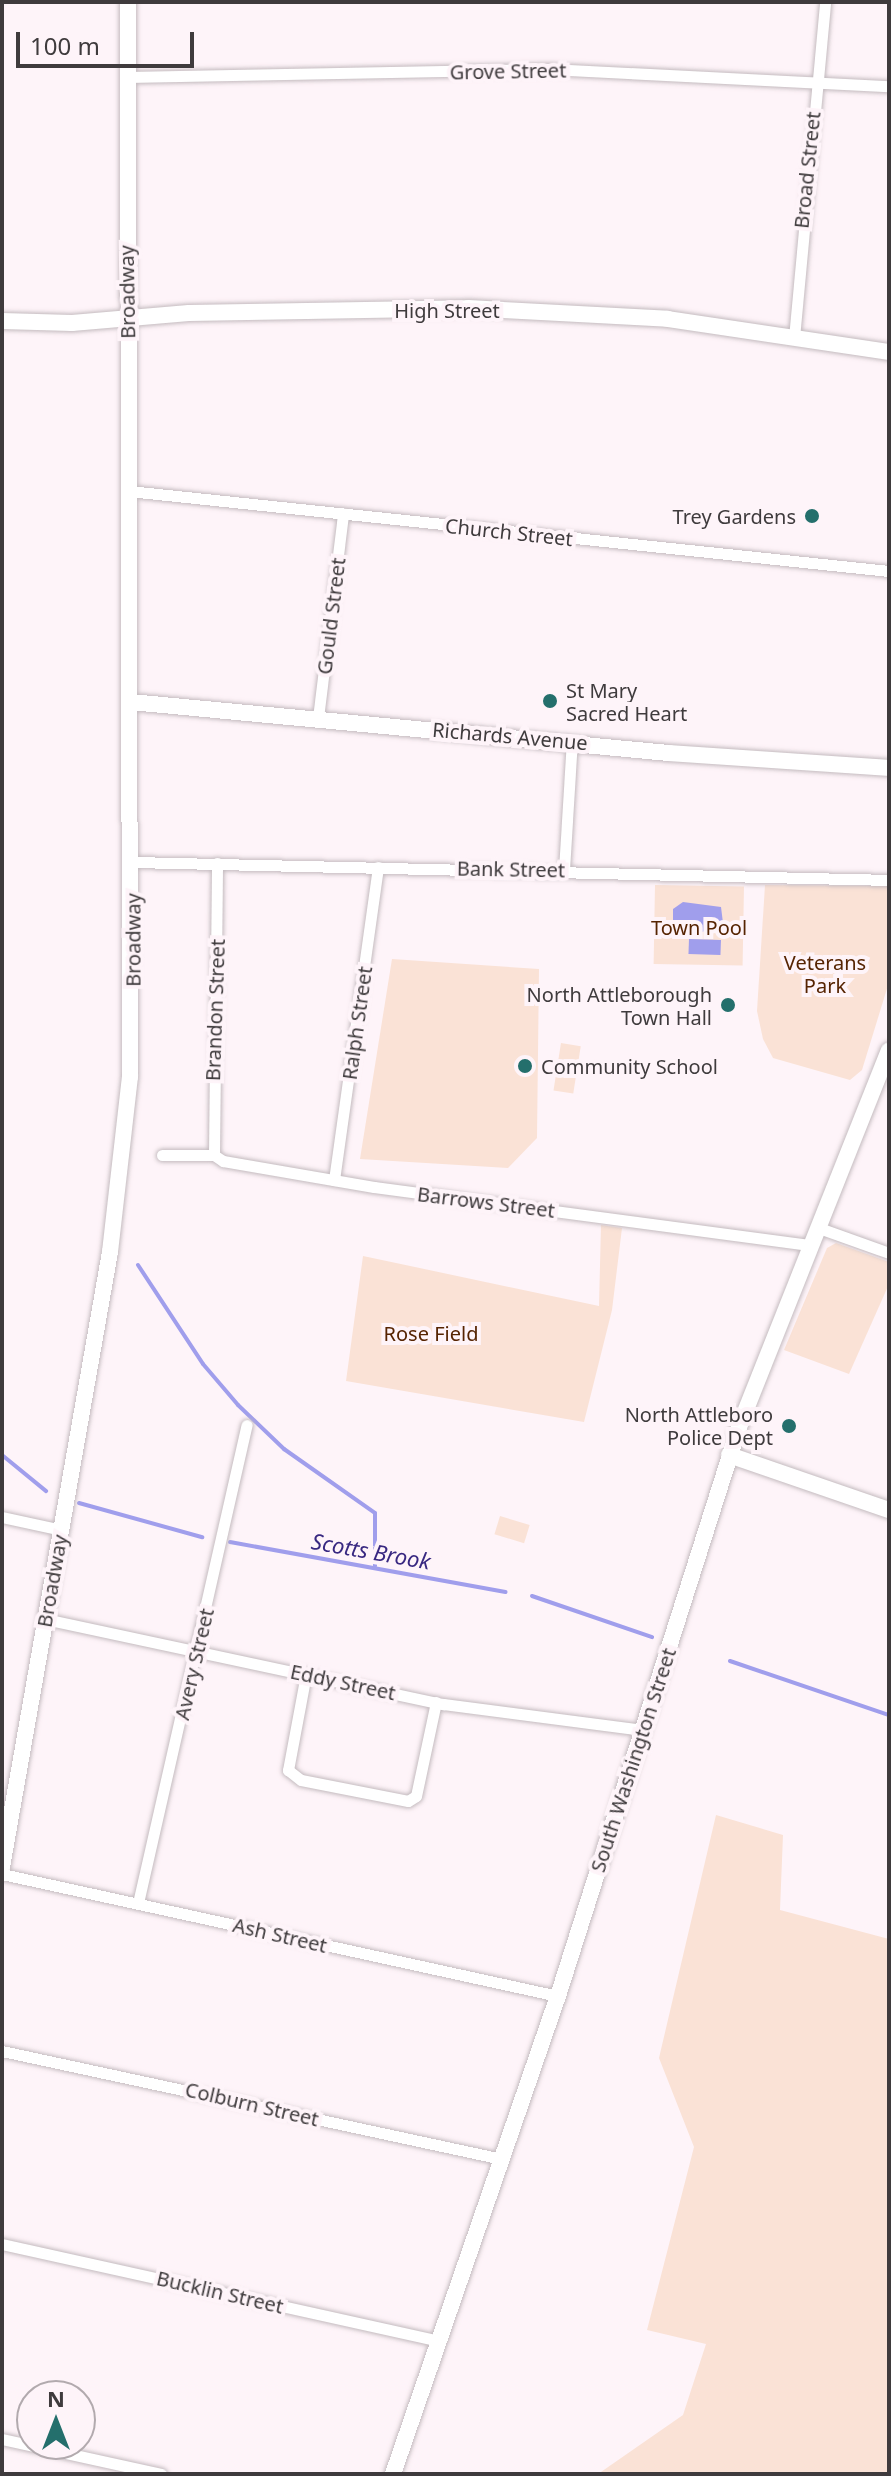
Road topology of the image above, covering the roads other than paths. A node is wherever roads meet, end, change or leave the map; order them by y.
1 (128, 2) edge
2 (825, 2) edge
3 (127, 77) junction
4 (816, 82) junction
5 (889, 86) edge
6 (127, 317) junction
7 (2, 321) edge
8 (794, 338) junction
9 (889, 352) edge
10 (129, 491) junction
11 (343, 514) junction
12 (889, 571) edge
13 (131, 702) junction
14 (318, 718) junction
15 (572, 741) junction
16 (889, 768) edge
17 (133, 862) junction
18 (217, 863) junction
19 (378, 867) junction
20 (564, 870) junction
21 (889, 880) edge
22 (889, 1051) edge
23 (162, 1155) dead end
24 (214, 1155) junction
25 (334, 1180) junction
26 (819, 1228) junction
27 (811, 1245) junction
28 (889, 1253) edge
29 (247, 1425) dead end
30 (729, 1455) junction
31 (889, 1510) edge
32 (2, 1517) edge
33 (62, 1530) junction
34 (45, 1619) junction
35 (197, 1651) junction
36 (306, 1674) junction
37 (436, 1702) junction
38 (643, 1730) junction
39 (2, 1867) edge
40 (2, 1874) edge
41 (138, 1903) junction
42 (558, 1996) junction
43 (2, 2051) edge
44 (502, 2159) junction
45 (2, 2244) edge
46 (439, 2341) junction
47 (2, 2439) edge
48 (161, 2474) edge
49 (393, 2474) edge

1 - 3 street, Broadway
2 - 4 street, Broad Street
3 - 4 street, Grove Street
3 - 6 street, Broadway
4 - 5 street, Grove Street
4 - 8 street, Broad Street
6 - 7 street, High Street
6 - 8 street, High Street
6 - 10 street, Broadway
8 - 9 street, High Street
10 - 11 street, Church Street
10 - 13 street, Broadway
11 - 12 street, Church Street
11 - 14 street, Gould Street
13 - 14 street, Richards Avenue
13 - 17 street, Broadway
14 - 15 street, Richards Avenue
15 - 16 street, Richards Avenue
15 - 20 street
17 - 18 street, Bank Street
17 - 33 street, Broadway
18 - 19 street, Bank Street
18 - 24 street, Brandon Street
19 - 20 street, Bank Street
19 - 25 street, Ralph Street
20 - 21 street, Bank Street
22 - 26 street, South Washington Street
23 - 24 street, Barrows Street
24 - 25 street, Barrows Street
25 - 27 street, Barrows Street
26 - 27 street, South Washington Street
26 - 28 street
27 - 30 street, South Washington Street
29 - 35 street, Avery Street
30 - 31 street
30 - 38 street, South Washington Street
32 - 33 street
33 - 34 street, Broadway
34 - 35 street, Eddy Street
34 - 39 street, Broadway
35 - 36 street, Eddy Street
35 - 41 street, Avery Street
36 - 37 street, Eddy Street
36 - 37 street
37 - 38 street, Eddy Street
38 - 42 street, South Washington Street
40 - 41 street, Ash Street
41 - 42 street, Ash Street
42 - 44 street, South Washington Street
43 - 44 street, Colburn Street
44 - 46 street, South Washington Street
45 - 46 street, Bucklin Street
46 - 49 street, South Washington Street
47 - 48 street

